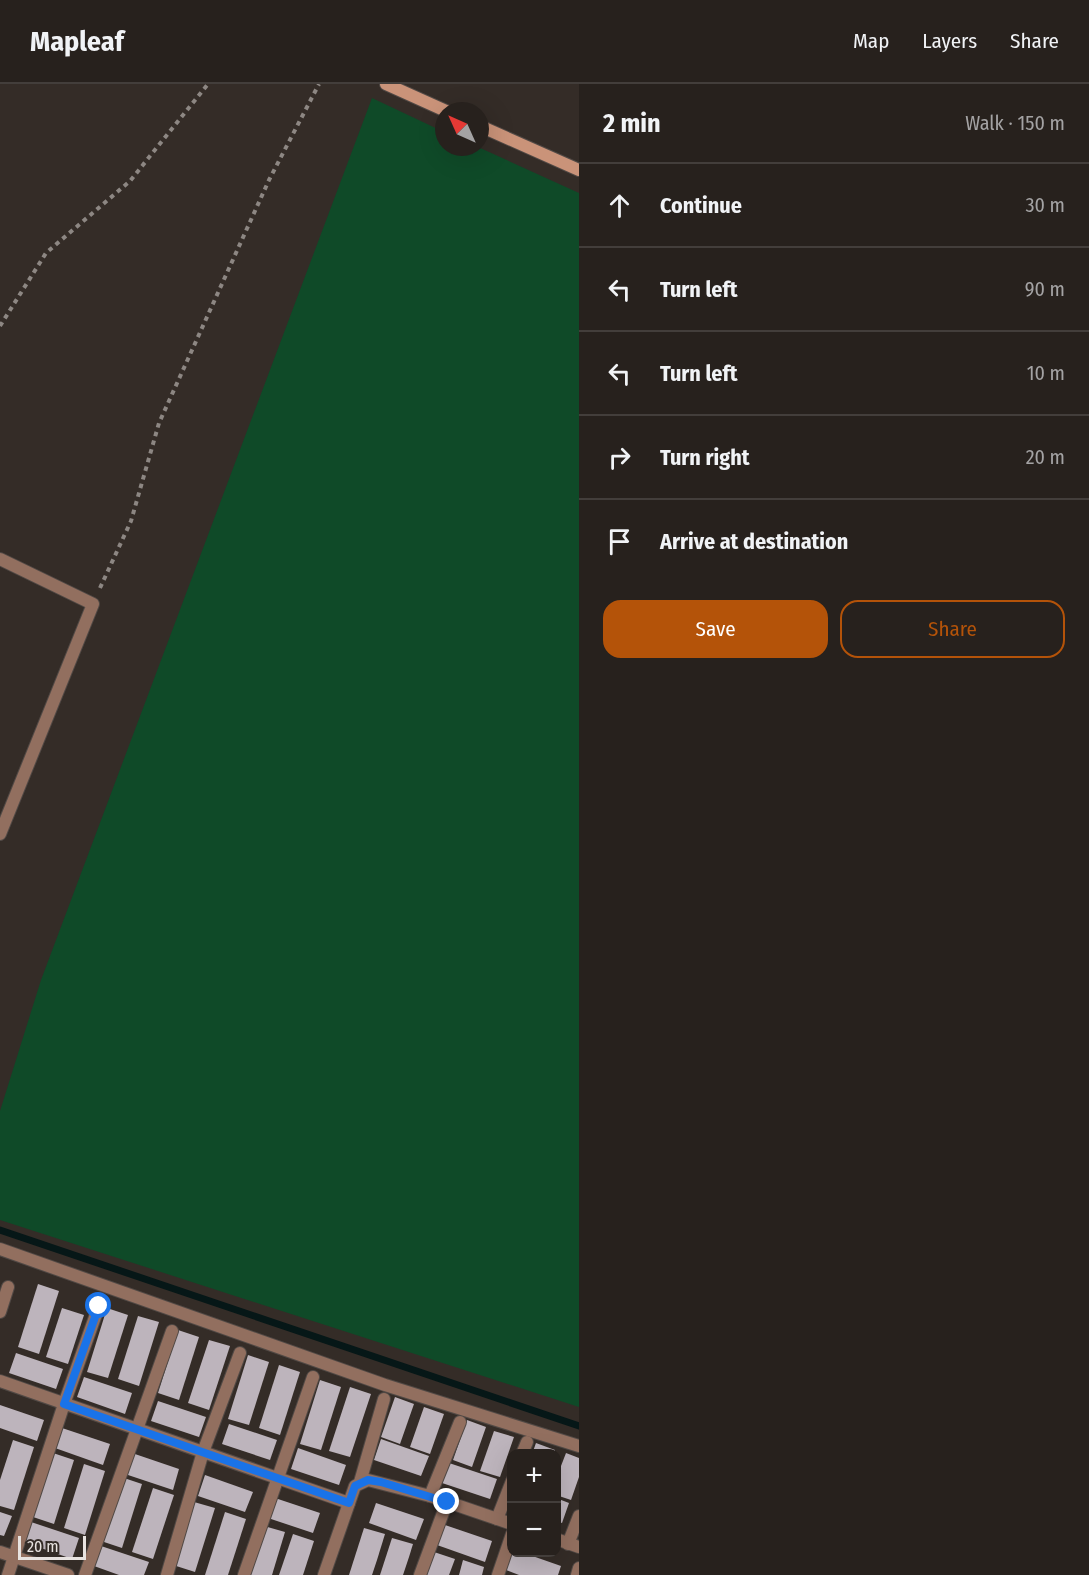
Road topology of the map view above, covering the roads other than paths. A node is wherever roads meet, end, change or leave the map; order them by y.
1 (386, 84) edge
2 (435, 106) edge
3 (489, 130) edge
4 (579, 170) edge
5 (0, 559) edge
6 (1, 827) edge
7 (0, 1249) edge
8 (8, 1287) dead end
9 (99, 1306) dead end
10 (0, 1312) edge
11 (172, 1331) dead end
12 (240, 1353) dead end
13 (313, 1377) dead end
14 (0, 1381) edge
15 (384, 1399) dead end
16 (64, 1404) junction
17 (460, 1422) dead end
18 (136, 1429) junction
19 (579, 1446) edge
20 (203, 1452) junction
21 (278, 1478) junction
22 (360, 1482) junction
23 (507, 1494) edge
24 (430, 1496) junction
25 (447, 1502) junction
26 (349, 1503) junction
27 (579, 1516) edge
28 (497, 1519) junction
29 (507, 1522) edge
30 (568, 1543) edge
31 (507, 1549) edge
32 (0, 1552) edge
33 (14, 1556) junction
34 (579, 1568) edge
35 (8, 1575) edge
36 (68, 1575) edge
37 (85, 1575) edge
38 (167, 1575) edge
39 (244, 1575) edge
40 (324, 1575) edge
41 (420, 1575) edge
42 (498, 1575) edge
43 (577, 1575) edge

1 - 2 main road
3 - 4 main road
5 - 6 street
7 - 19 street
8 - 10 street
9 - 16 street
11 - 18 street
12 - 20 street
13 - 21 street
14 - 16 street
15 - 22 street
16 - 18 street
16 - 33 street
17 - 24 street
18 - 20 street
18 - 37 street
20 - 21 street
20 - 38 street
21 - 26 street
21 - 39 street
22 - 24 street
22 - 26 street
23 - 28 street
24 - 25 street
25 - 28 street
25 - 41 street
26 - 40 street
27 - 30 street
28 - 29 street
31 - 42 street
32 - 33 street
33 - 35 street
33 - 36 street
34 - 43 street

